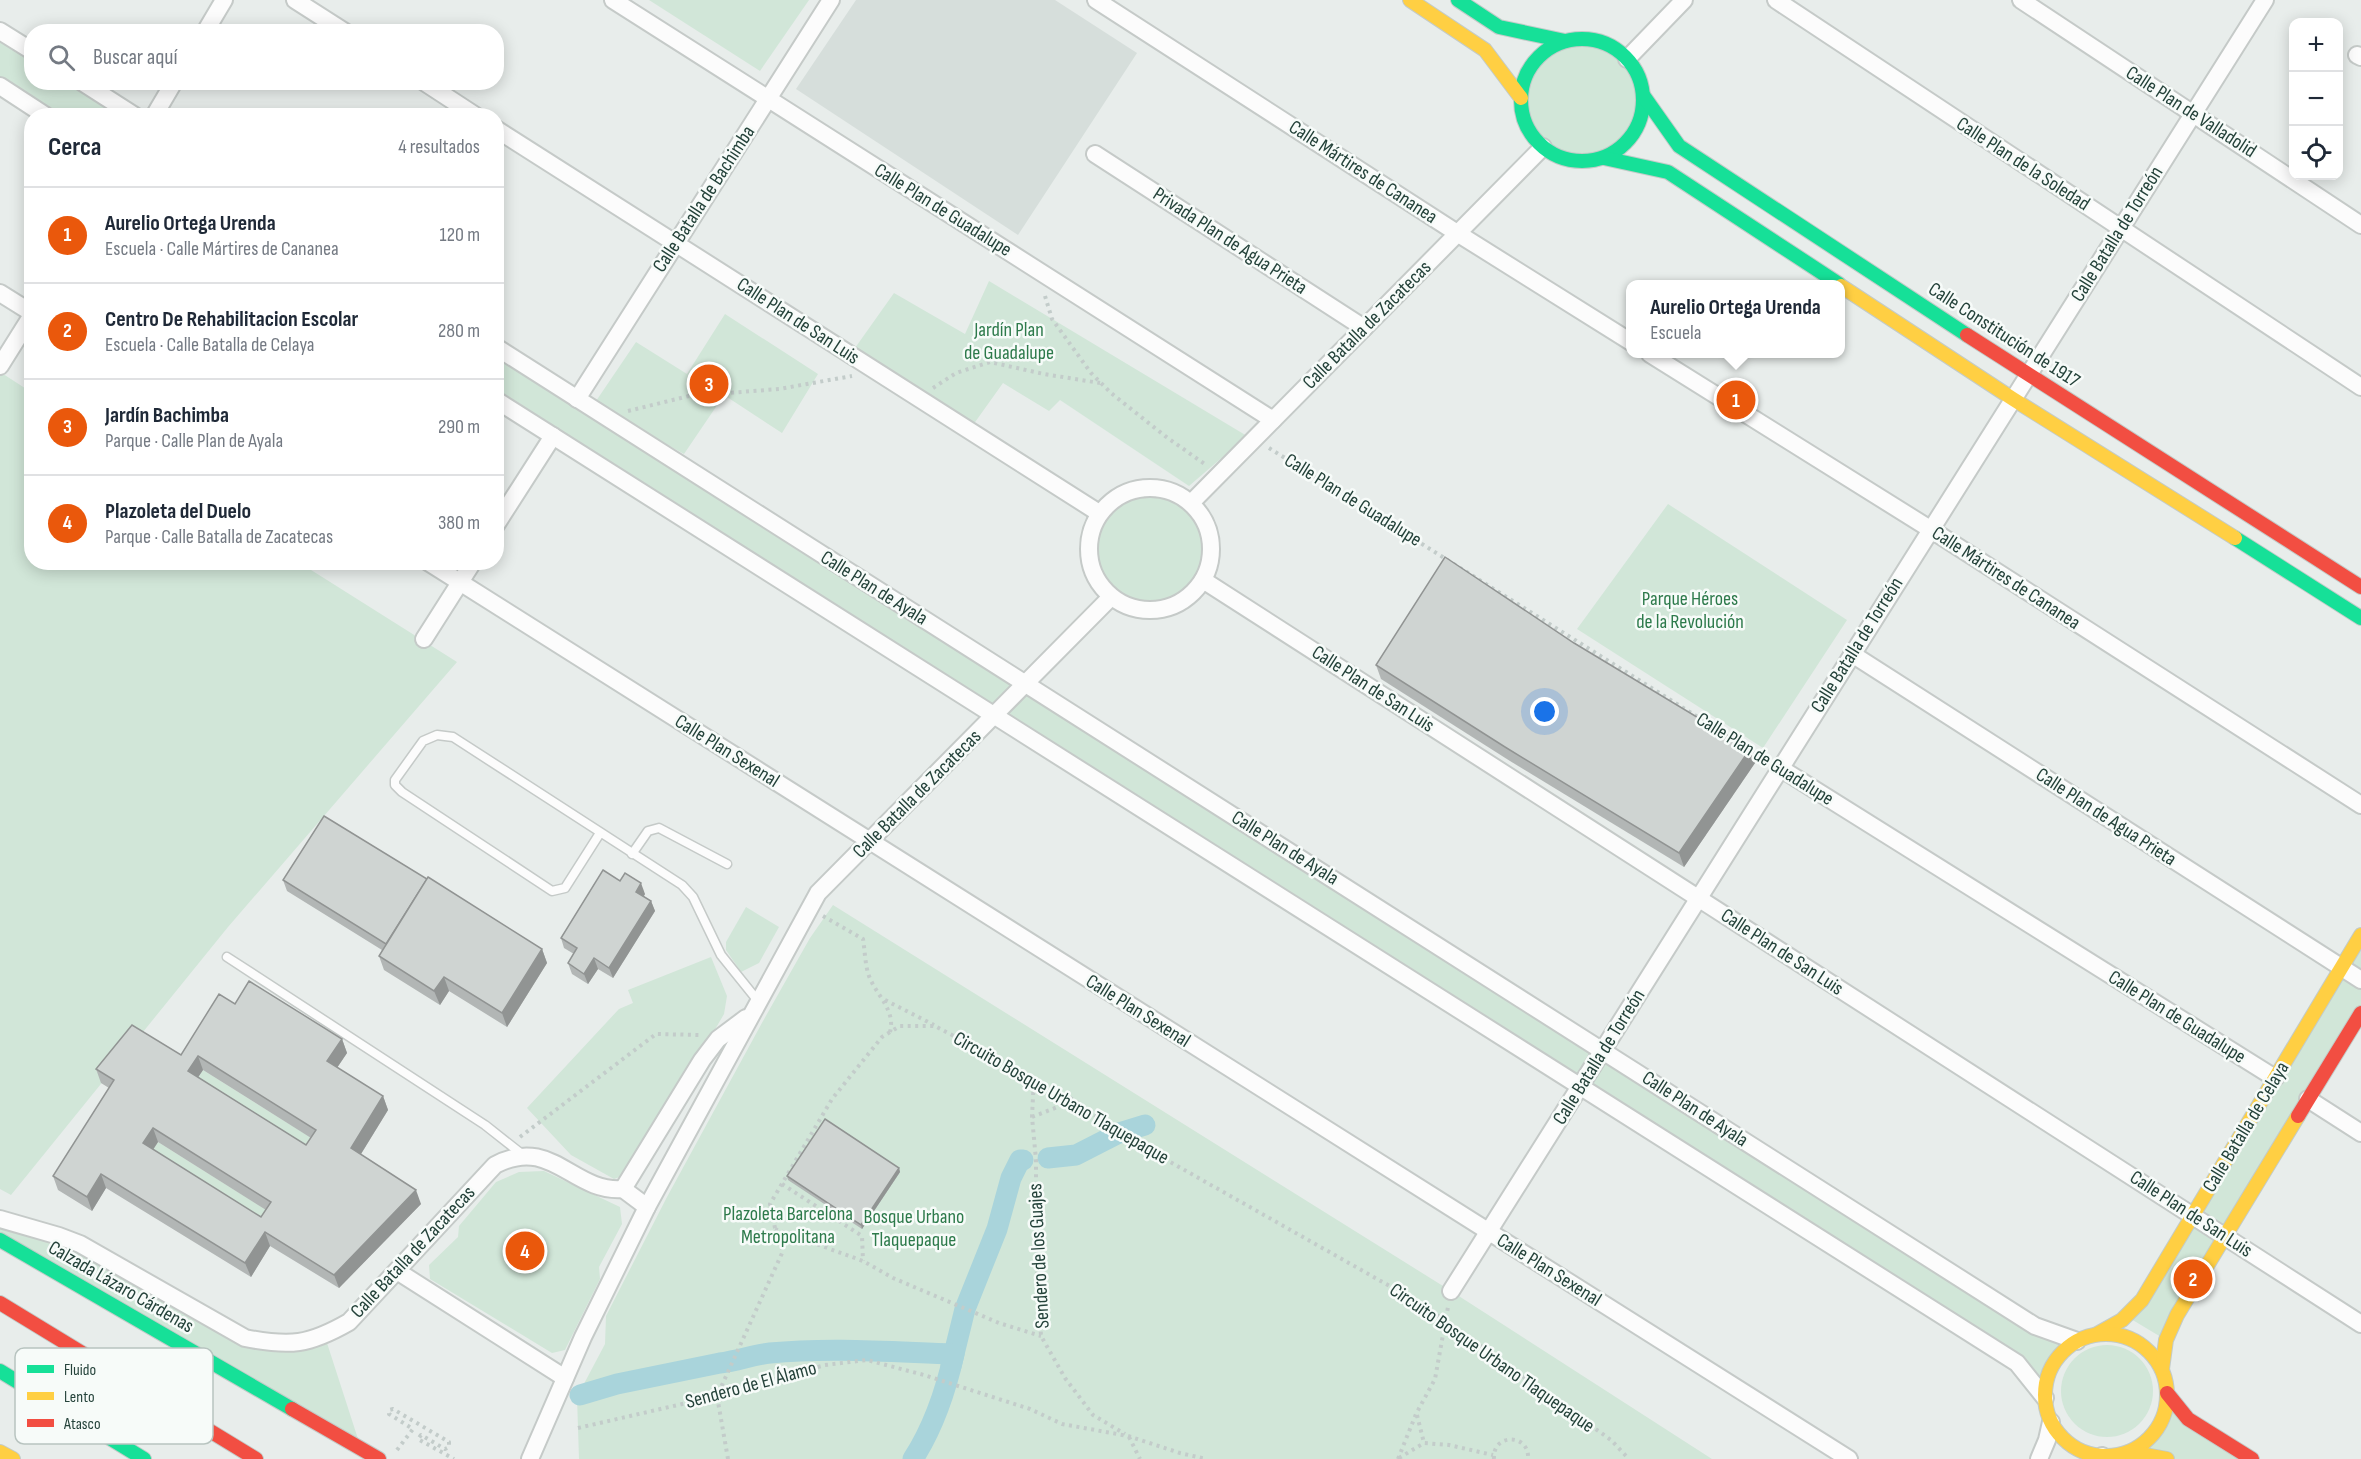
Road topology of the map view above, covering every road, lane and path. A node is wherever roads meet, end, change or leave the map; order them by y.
1 (225, 0) edge
2 (296, 0) edge
3 (613, 0) edge
4 (831, 0) edge
5 (1096, 0) edge
6 (1410, 0) edge
7 (1458, 0) edge
8 (1684, 0) edge
9 (1776, 0) edge
10 (2021, 0) edge
11 (2265, 0) edge
12 (210, 24) edge
13 (333, 24) edge
14 (0, 31) edge
15 (1565, 41) junction
16 (24, 46) edge
17 (1627, 59) junction
18 (0, 86) edge
19 (94, 90) edge
20 (169, 90) edge
21 (436, 90) edge
22 (1644, 96) junction
23 (1521, 98) junction
24 (768, 99) junction
25 (34, 108) edge
26 (123, 108) edge
27 (159, 108) edge
28 (464, 108) edge
29 (2193, 114) junction
30 (504, 134) edge
31 (1543, 147) junction
32 (1095, 154) dead end
33 (1604, 158) junction
34 (2361, 225) edge
35 (2121, 228) junction
36 (1457, 233) junction
37 (676, 244) junction
38 (1037, 270) junction
39 (1832, 280) edge
40 (1845, 288) edge
41 (0, 293) edge
42 (24, 309) edge
43 (24, 327) edge
44 (1364, 328) junction
45 (1626, 339) edge
46 (504, 352) edge
47 (1656, 358) edge
48 (0, 366) edge
49 (876, 371) junction
50 (2028, 375) junction
51 (1101, 383) junction
52 (2361, 387) edge
53 (917, 397) junction
54 (577, 399) junction
55 (2013, 399) junction
56 (504, 405) edge
57 (605, 416) junction
58 (1273, 420) junction
59 (553, 436) junction
60 (1254, 439) junction
61 (1220, 473) junction
62 (1191, 503) junction
63 (504, 513) edge
64 (1099, 513) junction
65 (1930, 529) junction
66 (440, 570) edge
67 (468, 570) edge
68 (1203, 580) junction
69 (460, 583) junction
70 (2361, 587) edge
71 (1112, 597) junction
72 (2361, 618) edge
73 (424, 639) dead end
74 (1852, 654) junction
75 (1026, 684) junction
76 (996, 715) junction
77 (1780, 768) junction
78 (2361, 805) edge
79 (600, 833) junction
80 (871, 842) junction
81 (632, 854) junction
82 (727, 864) dead end
83 (1698, 898) junction
84 (810, 908) junction
85 (2361, 935) edge
86 (227, 957) dead end
87 (2342, 967) junction
88 (2361, 980) edge
89 (884, 1000) junction
90 (755, 1007) junction
91 (2361, 1013) edge
92 (935, 1026) junction
93 (882, 1037) junction
94 (718, 1039) junction
95 (1603, 1050) junction
96 (1034, 1077) junction
97 (2275, 1078) junction
98 (1580, 1086) junction
99 (2308, 1099) junction
100 (1074, 1100) junction
101 (1032, 1117) junction
102 (2361, 1133) edge
103 (517, 1150) junction
104 (782, 1184) junction
105 (623, 1189) junction
106 (647, 1207) junction
107 (2193, 1215) junction
108 (0, 1219) edge
109 (775, 1228) junction
110 (1489, 1232) junction
111 (2225, 1236) junction
112 (0, 1240) edge
113 (863, 1261) junction
114 (397, 1271) junction
115 (1451, 1292) dead end
116 (0, 1303) edge
117 (1446, 1321) junction
118 (2361, 1324) edge
119 (2097, 1334) junction
120 (1041, 1336) junction
121 (2077, 1341) junction
122 (74, 1348) edge
123 (187, 1348) edge
124 (213, 1363) edge
125 (2162, 1369) junction
126 (0, 1371) edge
127 (566, 1378) junction
128 (15, 1380) edge
129 (2167, 1393) junction
130 (717, 1396) junction
131 (2045, 1398) junction
132 (1416, 1414) junction
133 (2051, 1422) junction
134 (578, 1428) dead end
135 (213, 1433) edge
136 (1128, 1436) junction
137 (1424, 1443) junction
138 (119, 1444) edge
139 (0, 1452) edge
140 (396, 1452) dead end
141 (2128, 1452) junction
142 (1494, 1457) edge
143 (2100, 1457) edge
144 (13, 1459) edge
145 (144, 1459) edge
146 (256, 1459) edge
147 (379, 1459) edge
148 (454, 1459) edge
149 (530, 1459) edge
150 (728, 1459) edge
151 (1140, 1459) edge
152 (1205, 1459) edge
153 (1398, 1459) edge
154 (1528, 1459) edge
155 (1629, 1459) edge
156 (1849, 1459) edge
157 (2039, 1459) edge
158 (2167, 1459) edge
159 (2252, 1459) edge

1 - 12 street
2 - 13 street
3 - 24 street, Calle Plan de Guadalupe
4 - 24 street, Calle Batalla de Bachimba
5 - 36 street, Calle Mártires de Cananea
6 - 23 main road
7 - 15 main road
8 - 17 street
9 - 35 street, Calle Plan de la Soledad
10 - 29 street, Calle Plan de Valladolid
11 - 29 street, Calle Batalla de Torreón
14 - 16 street
15 - 17 main road
15 - 23 main road
17 - 22 main road
18 - 25 street
19 - 26 street
20 - 27 street
21 - 28 street
22 - 33 main road
22 - 50 main road, Calle Constitución de 1917
23 - 31 main road
24 - 37 street, Calle Batalla de Bachimba
24 - 38 street, Calle Plan de Guadalupe
29 - 34 street, Calle Plan de Valladolid
29 - 35 street, Calle Batalla de Torreón
30 - 37 street, Calle Plan de San Luis
31 - 33 main road
31 - 36 street, Calle Batalla de Zacatecas
32 - 44 street, Privada Plan de Agua Prieta
33 - 39 main road
35 - 50 street, Calle Batalla de Torreón
35 - 52 street, Calle Plan de la Soledad
36 - 44 street, Calle Batalla de Zacatecas
36 - 45 street, Calle Mártires de Cananea
37 - 49 street, Calle Plan de San Luis
37 - 54 street, Calle Batalla de Bachimba
38 - 51 path
38 - 58 street, Calle Plan de Guadalupe
40 - 55 main road
41 - 42 street
43 - 48 street
44 - 58 street, Calle Batalla de Zacatecas
46 - 54 street, Calle Plan de Ayala
47 - 65 street, Calle Mártires de Cananea
49 - 53 street, Calle Plan de San Luis
49 - 57 path
50 - 55 street, Calle Batalla de Torreón
50 - 70 main road, Calle Constitución de 1917
51 - 53 path
51 - 61 path
53 - 64 street, Calle Plan de San Luis
54 - 57 street, Calle Plan de Ayala
55 - 65 street, Calle Batalla de Torreón
55 - 72 main road
56 - 59 street, Calle Plan de Ayala
57 - 75 street, Calle Plan de Ayala
58 - 60 street, Calle Batalla de Zacatecas
59 - 63 street
59 - 76 street, Calle Plan de Ayala
60 - 61 street, Calle Batalla de Zacatecas
60 - 77 path, Calle Plan de Guadalupe
61 - 62 street, Calle Batalla de Zacatecas
62 - 64 street
62 - 68 street
64 - 71 street
65 - 74 street, Calle Batalla de Torreón
65 - 78 street, Calle Mártires de Cananea
66 - 69 street, Calle Plan Sexenal
67 - 69 street
68 - 71 street
68 - 83 street, Calle Plan de San Luis
69 - 73 street
69 - 80 street, Calle Plan Sexenal
71 - 75 street, Calle Batalla de Zacatecas
74 - 77 street, Calle Batalla de Torreón
74 - 87 street, Calle Plan de Agua Prieta
75 - 76 street, Calle Batalla de Zacatecas
75 - 95 street, Calle Plan de Ayala
76 - 80 street, Calle Batalla de Zacatecas
76 - 98 street, Calle Plan de Ayala
77 - 83 street, Calle Batalla de Torreón
77 - 97 street, Calle Plan de Guadalupe
79 - 79 lane
79 - 81 lane
80 - 84 street, Calle Batalla de Zacatecas
80 - 110 street, Calle Plan Sexenal
81 - 82 lane
81 - 90 lane
83 - 95 street, Calle Batalla de Torreón
83 - 107 street, Calle Plan de San Luis
84 - 89 path
84 - 90 street, Calle Batalla de Zacatecas
85 - 87 main road, Calle Batalla de Celaya
86 - 103 lane
87 - 88 street, Calle Plan de Agua Prieta
87 - 97 main road, Calle Batalla de Celaya
89 - 92 path
89 - 93 path
90 - 94 street, Calle Batalla de Zacatecas
90 - 106 street, Calle Batalla de Zacatecas
91 - 99 main road, Calle Batalla de Celaya
92 - 93 path, Circuito Bosque Urbano Tlaquepaque
92 - 96 path, Circuito Bosque Urbano Tlaquepaque
93 - 104 path, Circuito Bosque Urbano Tlaquepaque
94 - 103 path
94 - 105 street, Calle Batalla de Zacatecas
95 - 98 street, Calle Batalla de Torreón
95 - 121 street, Calle Plan de Ayala
96 - 100 path, Circuito Bosque Urbano Tlaquepaque
96 - 101 path, Sendero de los Guajes
97 - 107 main road, Calle Batalla de Celaya
98 - 110 street, Calle Batalla de Torreón
98 - 131 street, Calle Plan de Ayala
99 - 102 street
99 - 111 main road, Calle Batalla de Celaya
100 - 101 path
100 - 117 path, Circuito Bosque Urbano Tlaquepaque
101 - 120 path, Sendero de los Guajes
103 - 105 street
103 - 114 street, Calle Batalla de Zacatecas
104 - 109 path, Circuito Bosque Urbano Tlaquepaque
104 - 113 path
105 - 106 street
106 - 127 street, Calle Batalla de Zacatecas
107 - 111 street, Calle Plan de San Luis
107 - 119 main road, Calle Batalla de Celaya
108 - 114 street, Calle Batalla de Zacatecas
109 - 113 path
109 - 130 path, Circuito Bosque Urbano Tlaquepaque
110 - 115 street, Calle Batalla de Torreón
110 - 156 street, Calle Plan Sexenal
111 - 118 street, Calle Plan de San Luis
111 - 125 main road, Calle Batalla de Celaya
112 - 123 main road, Calzada Lázaro Cárdenas
113 - 120 path
114 - 127 street
116 - 122 main road
117 - 132 path
117 - 155 path, Circuito Bosque Urbano Tlaquepaque
119 - 121 main road
119 - 125 main road
120 - 136 path, Sendero de los Guajes
121 - 131 main road
124 - 147 main road, Calzada Lázaro Cárdenas
125 - 129 main road
126 - 128 main road
127 - 149 street, Calle Batalla de Zacatecas
129 - 141 main road
129 - 159 main road
130 - 134 path, Sendero de El Álamo
130 - 136 path, Sendero de El Álamo
130 - 150 path
131 - 133 main road
132 - 137 path
132 - 153 path
133 - 143 main road
133 - 157 street
135 - 146 main road
136 - 151 path
136 - 152 path
137 - 142 path
137 - 153 path
138 - 145 main road
139 - 144 main road
140 - 148 path
141 - 143 main road
141 - 158 main road
142 - 154 path

